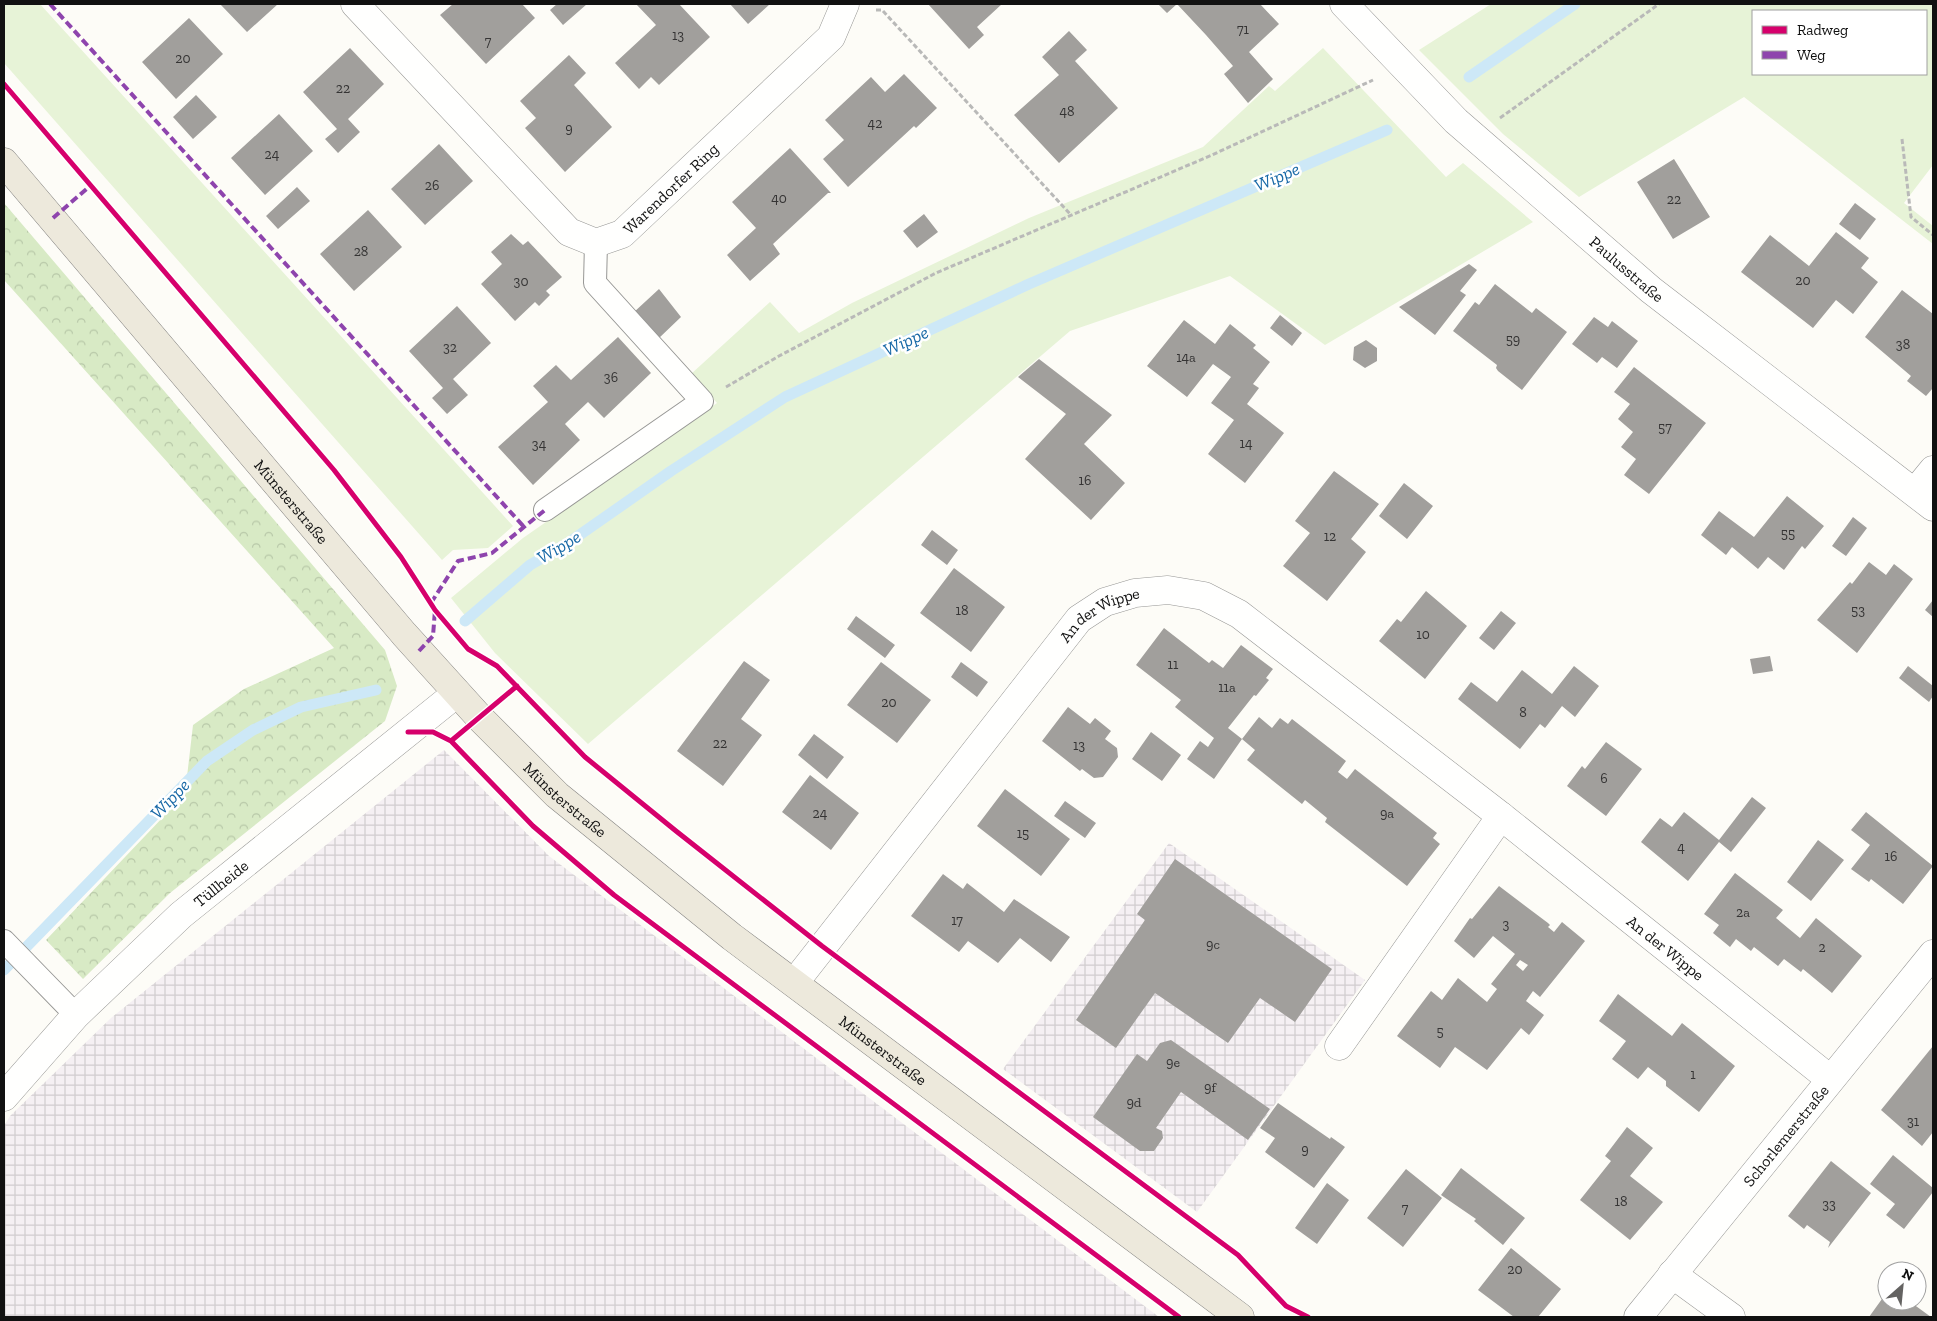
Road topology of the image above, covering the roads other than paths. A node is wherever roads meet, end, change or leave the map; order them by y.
1 (356, 4) edge
2 (1344, 4) edge
3 (845, 5) edge
4 (4, 162) edge
5 (596, 243) junction
6 (1933, 470) edge
7 (1924, 500) edge
8 (545, 510) dead end
9 (457, 693) junction
10 (1501, 816) junction
11 (4, 941) edge
12 (1933, 954) edge
13 (795, 982) junction
14 (76, 1015) junction
15 (1339, 1046) dead end
16 (1830, 1079) junction
17 (4, 1097) edge
18 (1672, 1274) junction
19 (1240, 1317) edge
20 (1638, 1317) edge
21 (1730, 1317) edge

1 - 5 street
2 - 7 street, Paulusstraße
3 - 5 street, Warendorfer Ring
4 - 9 main road, Münsterstraße
5 - 8 lane
6 - 7 street
9 - 13 main road, Münsterstraße
9 - 14 street, Tüllheide
10 - 13 street, An der Wippe
10 - 15 street
10 - 16 street, An der Wippe
11 - 14 lane
12 - 16 street, Schorlemerstraße
13 - 19 main road, Münsterstraße
14 - 17 street, Tüllheide
16 - 18 street, Schorlemerstraße
18 - 20 street, Schorlemerstraße
18 - 21 street

